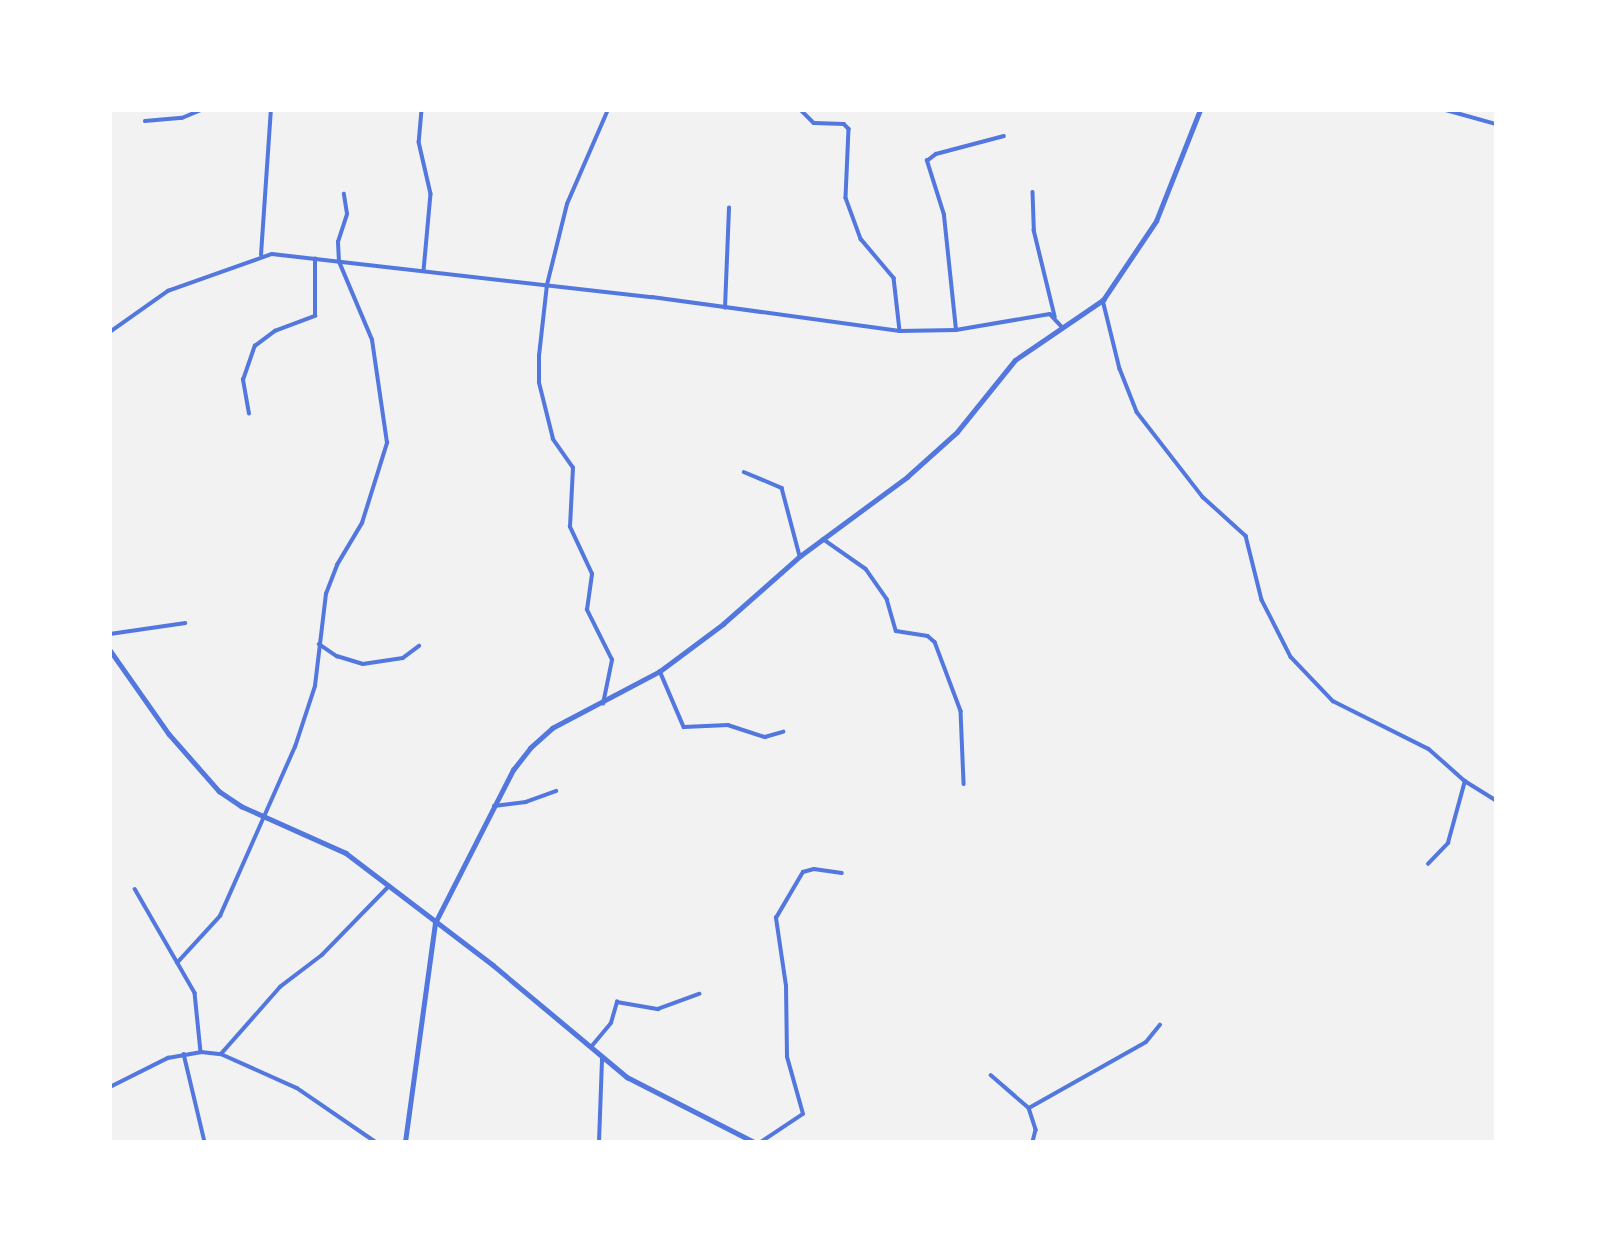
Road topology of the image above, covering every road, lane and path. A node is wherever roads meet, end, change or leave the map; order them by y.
1 (201, 110) edge
2 (271, 110) edge
3 (422, 110) edge
4 (802, 110) edge
5 (1200, 110) edge
6 (1446, 110) edge
7 (607, 112) dead end
8 (145, 121) dead end
9 (1496, 124) edge
10 (1004, 136) dead end
11 (1032, 192) dead end
12 (344, 194) dead end
13 (729, 208) dead end
14 (261, 256) junction
15 (315, 259) junction
16 (339, 262) junction
17 (424, 271) junction
18 (547, 285) junction
19 (1103, 300) junction
20 (725, 308) junction
21 (1055, 316) junction
22 (1062, 327) junction
23 (956, 330) junction
24 (900, 331) junction
25 (110, 332) edge
26 (249, 414) dead end
27 (744, 472) dead end
28 (823, 539) junction
29 (800, 556) junction
30 (185, 623) dead end
31 (110, 634) edge
32 (319, 644) junction
33 (419, 646) dead end
34 (110, 650) edge
35 (660, 671) junction
36 (603, 704) junction
37 (783, 732) dead end
38 (1465, 781) junction
39 (964, 784) dead end
40 (556, 791) dead end
41 (1496, 800) edge
42 (494, 806) junction
43 (261, 816) junction
44 (1428, 864) dead end
45 (842, 873) dead end
46 (389, 886) junction
47 (135, 889) dead end
48 (435, 923) junction
49 (177, 963) junction
50 (699, 994) dead end
51 (1160, 1025) dead end
52 (589, 1048) junction
53 (201, 1052) junction
54 (184, 1054) junction
55 (221, 1054) junction
56 (602, 1059) junction
57 (992, 1075) dead end
58 (110, 1087) edge
59 (1029, 1108) junction
60 (205, 1142) edge
61 (376, 1142) edge
62 (405, 1142) edge
63 (599, 1142) edge
64 (754, 1142) edge
65 (761, 1142) edge
66 (1033, 1142) edge

1 - 8 street
2 - 14 street
3 - 17 street
4 - 24 street
5 - 19 street
6 - 9 street
7 - 18 street
10 - 23 street
11 - 21 street
12 - 16 street
13 - 20 street
14 - 15 street
14 - 25 street
15 - 16 street
15 - 26 street
16 - 17 street
16 - 32 street
17 - 18 street
18 - 20 street
18 - 36 street
19 - 22 street
19 - 38 street
20 - 24 street
21 - 22 street
21 - 23 street
22 - 28 street
23 - 24 street
27 - 29 street
28 - 29 street
28 - 39 street
29 - 35 street
30 - 31 street
32 - 33 street
32 - 43 street
34 - 43 street
35 - 36 street
35 - 37 street
36 - 42 street
38 - 41 street
38 - 44 street
40 - 42 street
42 - 48 street
43 - 46 street
43 - 49 street
45 - 65 street
46 - 48 street
46 - 55 street
47 - 49 street
48 - 52 street
48 - 62 street
49 - 53 street
50 - 52 street
51 - 59 street
52 - 56 street
53 - 54 street
53 - 55 street
54 - 58 street
54 - 60 street
55 - 61 street
56 - 63 street
56 - 64 street
57 - 59 street
59 - 66 street

